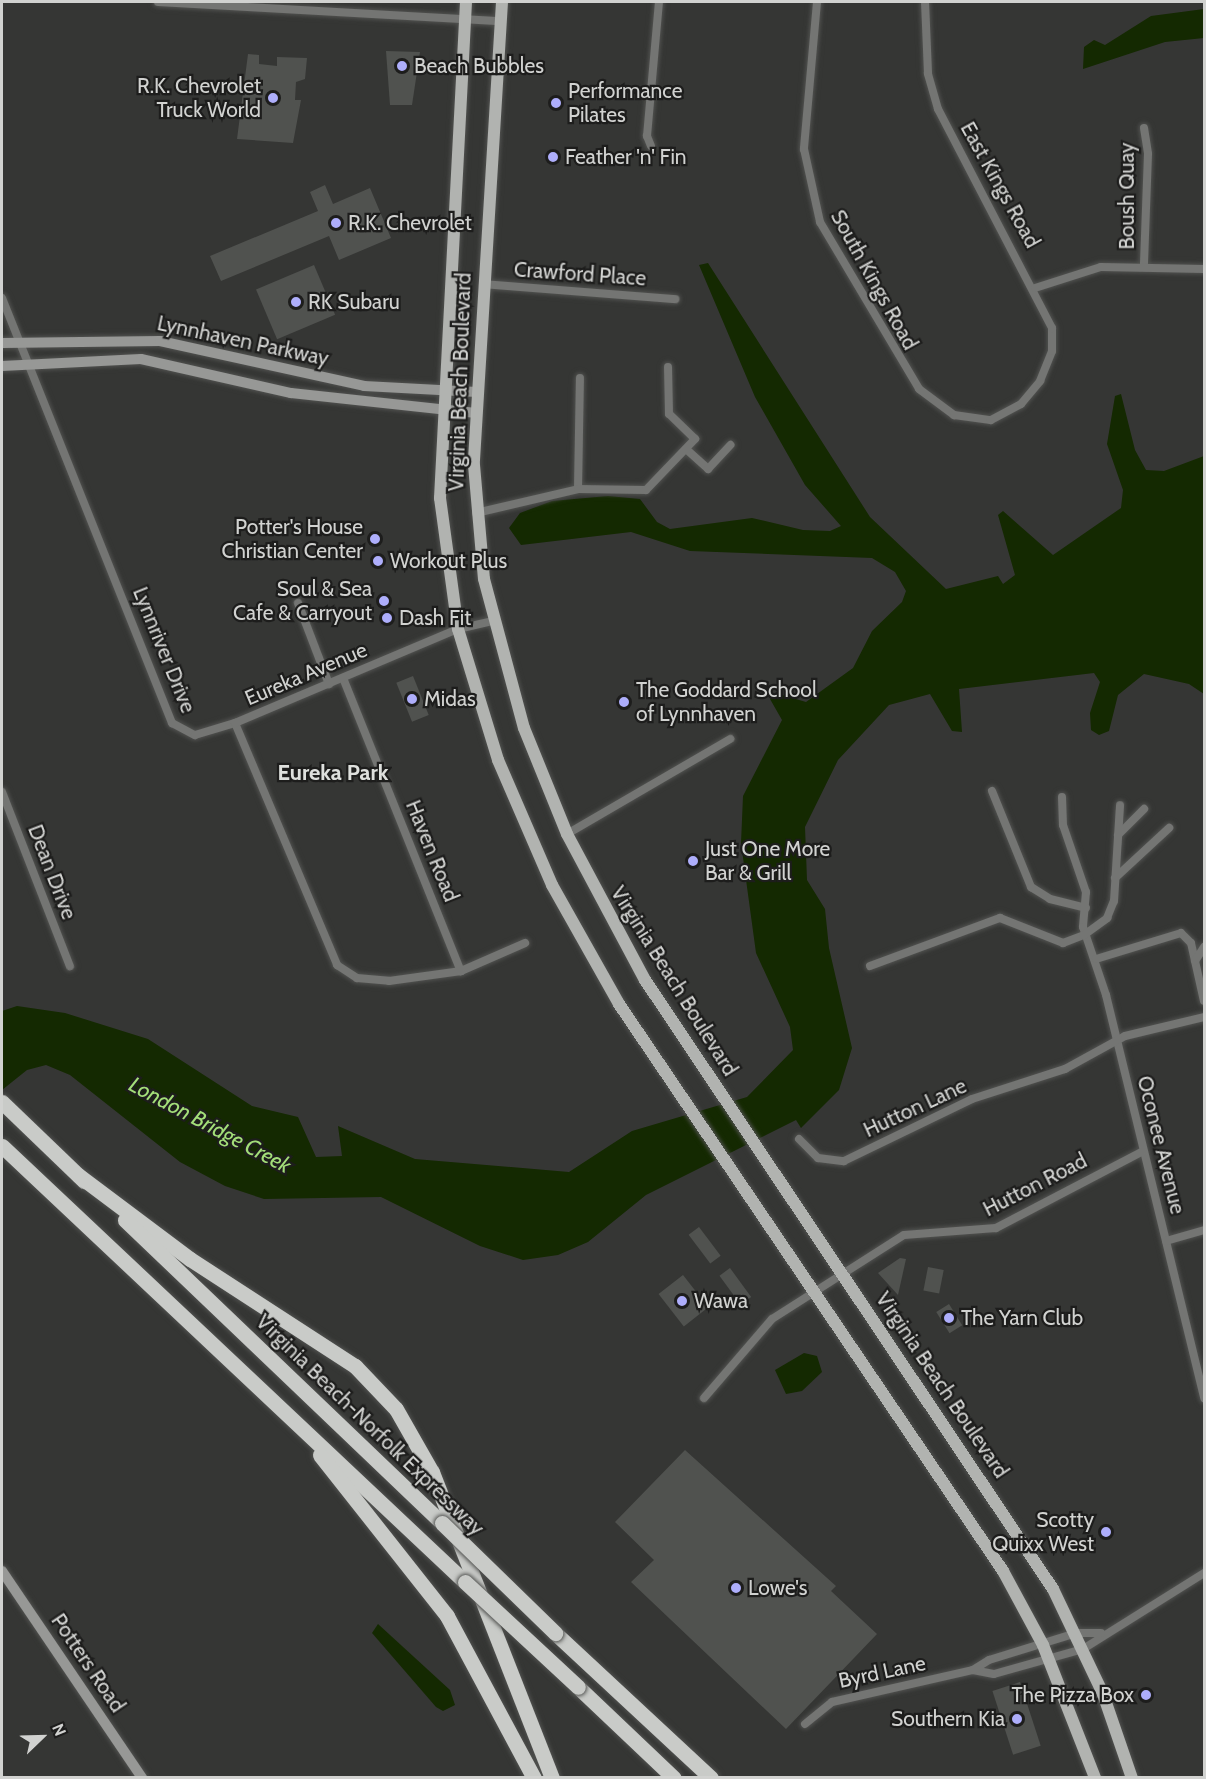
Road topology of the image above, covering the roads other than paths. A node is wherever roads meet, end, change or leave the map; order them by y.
1 (158, 2) edge
2 (466, 2) edge
3 (502, 2) edge
4 (659, 2) edge
5 (817, 2) edge
6 (926, 2) edge
7 (465, 20) junction
8 (501, 21) junction
9 (1144, 128) dead end
10 (651, 146) dead end
11 (1144, 265) junction
12 (1204, 269) edge
13 (483, 284) junction
14 (1035, 288) junction
15 (2, 298) edge
16 (675, 298) dead end
17 (20, 342) junction
18 (2, 343) edge
19 (31, 363) junction
20 (2, 366) edge
21 (668, 367) dead end
22 (580, 378) dead end
23 (1040, 381) joint
24 (441, 390) junction
25 (477, 392) junction
26 (440, 411) junction
27 (476, 413) junction
28 (730, 445) dead end
29 (686, 449) junction
30 (579, 489) junction
31 (476, 513) junction
32 (298, 603) dead end
33 (492, 621) junction
34 (458, 629) junction
35 (343, 678) junction
36 (329, 684) junction
37 (236, 723) junction
38 (730, 739) dead end
39 (992, 791) dead end
40 (2, 792) edge
41 (1062, 797) dead end
42 (1120, 805) dead end
43 (1144, 809) dead end
44 (1169, 828) dead end
45 (567, 834) junction
46 (1118, 836) junction
47 (1115, 878) junction
48 (1086, 908) junction
49 (1084, 935) junction
50 (525, 942) dead end
51 (1204, 947) edge
52 (1096, 959) junction
53 (1196, 961) junction
54 (70, 966) dead end
55 (870, 966) dead end
56 (461, 970) junction
57 (1204, 1001) edge
58 (1204, 1017) edge
59 (1117, 1042) junction
60 (5, 1106) edge
61 (799, 1138) dead end
62 (2, 1146) edge
63 (1143, 1151) junction
64 (78, 1175) junction
65 (1204, 1230) edge
66 (1166, 1241) junction
67 (842, 1272) junction
68 (812, 1290) junction
69 (704, 1398) dead end
70 (1204, 1398) edge
71 (288, 1415) junction
72 (2, 1571) edge
73 (1204, 1573) edge
74 (1076, 1633) junction
75 (1101, 1633) junction
76 (1043, 1645) junction
77 (1083, 1648) junction
78 (1050, 1660) junction
79 (974, 1670) junction
80 (805, 1724) dead end
81 (142, 1778) edge
82 (534, 1778) edge
83 (552, 1778) edge
84 (674, 1778) edge
85 (711, 1778) edge
86 (1095, 1778) edge
87 (1132, 1778) edge

1 - 7 street
2 - 7 main road, Virginia Beach Boulevard
3 - 8 main road, Virginia Beach Boulevard
4 - 10 street
5 - 23 street, South Kings Road
6 - 14 street, East Kings Road
7 - 8 street
7 - 24 main road, Virginia Beach Boulevard
8 - 13 main road, Virginia Beach Boulevard
9 - 11 street, Boush Quay
11 - 12 street
11 - 14 street
13 - 16 street, Crawford Place
13 - 25 main road, Virginia Beach Boulevard
14 - 23 street, East Kings Road
15 - 17 street, Lynnriver Drive
17 - 18 main road, Lynnhaven Parkway
17 - 19 street, Lynnriver Drive
17 - 24 main road, Lynnhaven Parkway
19 - 20 main road, Lynnhaven Parkway
19 - 26 main road, Lynnhaven Parkway
19 - 37 street, Lynnriver Drive
21 - 29 street
22 - 30 street
24 - 25 main road, Lynnhaven Parkway
24 - 26 main road, Virginia Beach Boulevard
25 - 27 main road, Virginia Beach Boulevard
26 - 27 main road, Lynnhaven Parkway
26 - 34 main road, Virginia Beach Boulevard
27 - 31 main road, Virginia Beach Boulevard
28 - 29 street
29 - 30 street
30 - 31 street
31 - 33 main road, Virginia Beach Boulevard
32 - 36 street
33 - 34 street, Eureka Avenue
33 - 45 main road, Virginia Beach Boulevard
34 - 35 street, Eureka Avenue
34 - 68 main road, Virginia Beach Boulevard
35 - 36 street, Eureka Avenue
35 - 56 street, Haven Road
36 - 37 street, Eureka Avenue
37 - 56 street
38 - 45 street
39 - 48 street
40 - 54 street, Dean Drive
41 - 48 street
42 - 46 street
43 - 46 street
44 - 47 street
45 - 67 main road, Virginia Beach Boulevard
46 - 47 street
47 - 49 street
48 - 49 street
49 - 52 street, Oconee Avenue
49 - 55 street
50 - 56 street
51 - 53 street
52 - 53 street
52 - 59 street, Oconee Avenue
53 - 57 street
58 - 59 street, Hutton Lane
59 - 61 street, Hutton Lane
59 - 63 street, Oconee Avenue
60 - 64 highway, Virginia Beach-Norfolk Expressway
62 - 71 highway
63 - 66 street, Oconee Avenue
63 - 67 street, Hutton Road
64 - 83 highway
64 - 85 highway, Virginia Beach-Norfolk Expressway, bridge
65 - 66 street
66 - 70 street, Oconee Avenue
67 - 68 street, Hutton Road
67 - 74 main road, Virginia Beach Boulevard
68 - 69 street, Hutton Road
68 - 76 main road, Virginia Beach Boulevard
71 - 82 highway
71 - 84 highway, bridge
72 - 81 main road, Potters Road
73 - 75 street, Byrd Lane
74 - 75 street, Byrd Lane
74 - 76 street, Byrd Lane
74 - 77 main road, Virginia Beach Boulevard
75 - 77 street, Byrd Lane
76 - 78 main road, Virginia Beach Boulevard
76 - 79 street, Byrd Lane
77 - 78 street, Byrd Lane
77 - 87 main road, Virginia Beach Boulevard
78 - 79 street, Byrd Lane
78 - 86 main road, Virginia Beach Boulevard
79 - 80 street, Byrd Lane

